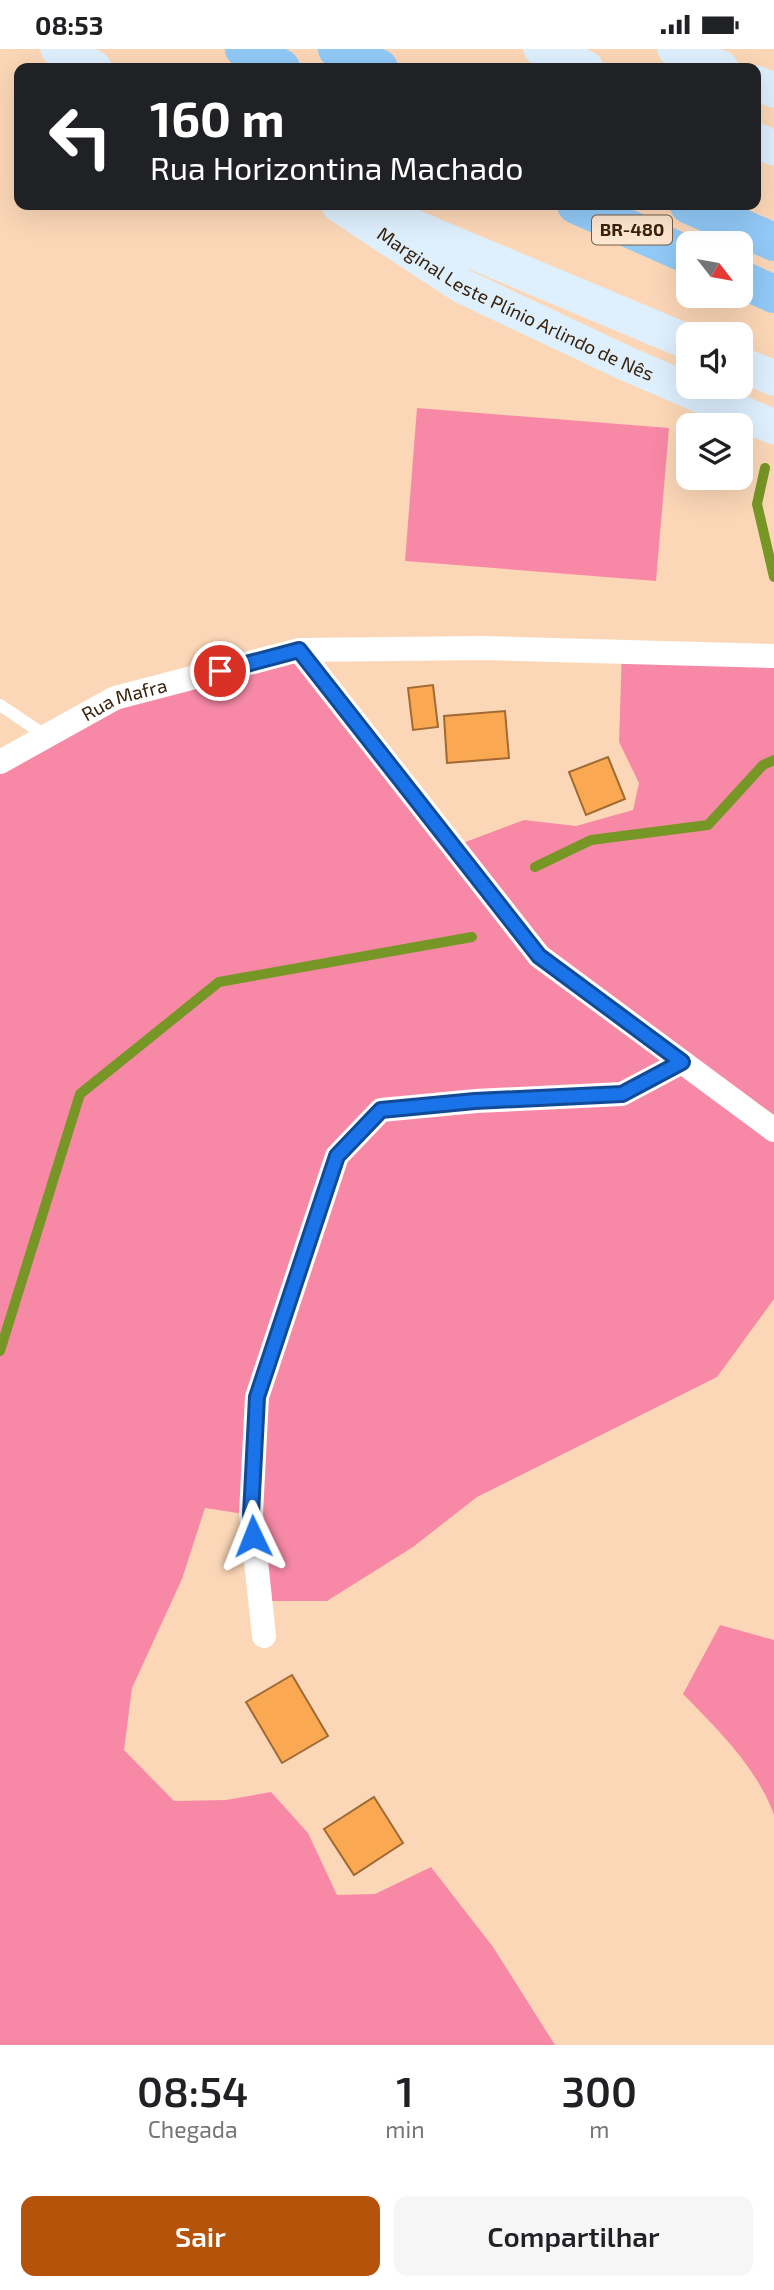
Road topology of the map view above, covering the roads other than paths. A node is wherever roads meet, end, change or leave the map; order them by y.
1 (58, 49) edge
2 (244, 49) edge
3 (337, 49) edge
4 (541, 49) edge
5 (675, 49) edge
6 (85, 63) edge
7 (271, 63) edge
8 (368, 63) edge
9 (574, 63) edge
10 (709, 63) edge
11 (347, 210) edge
12 (372, 210) edge
13 (587, 210) edge
14 (700, 210) edge
15 (774, 242) edge
16 (676, 250) edge
17 (753, 285) edge
18 (774, 294) edge
19 (676, 337) edge
20 (753, 369) edge
21 (774, 378) edge
22 (774, 427) edge
23 (299, 650) junction
24 (774, 656) edge
25 (0, 705) edge
26 (47, 736) junction
27 (0, 762) edge
28 (682, 1062) junction
29 (774, 1130) edge
30 (264, 1636) dead end

1 - 6 main road
2 - 7 highway
3 - 8 highway
4 - 9 main road
5 - 10 main road
11 - 22 main road, Marginal Leste Plínio Arlindo de Nês
12 - 19 main road, Marginal Leste Plínio Arlindo de Nês
13 - 16 highway, BR-480
14 - 15 highway, BR-480
17 - 18 highway
20 - 21 main road
23 - 24 street, Rua Mafra
23 - 26 street, Rua Mafra
23 - 28 street
25 - 26 lane
26 - 27 street, Rua Mafra
28 - 29 street
28 - 30 street

